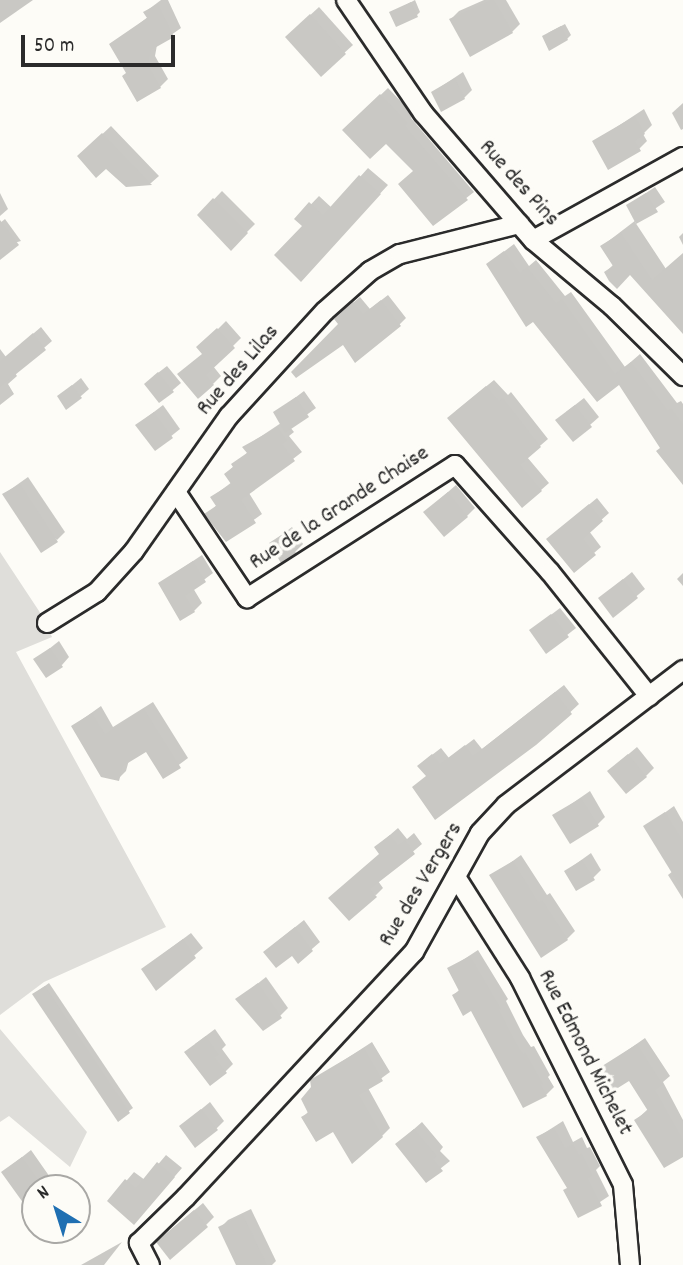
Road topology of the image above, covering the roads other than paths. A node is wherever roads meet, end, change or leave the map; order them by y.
1 (346, 0) edge
2 (683, 156) edge
3 (519, 224) junction
4 (533, 240) junction
5 (683, 376) edge
6 (176, 492) junction
7 (47, 623) dead end
8 (683, 670) edge
9 (649, 696) junction
10 (456, 877) junction
11 (150, 1265) edge
12 (630, 1265) edge

1 - 3 street, Rue des Pins
2 - 4 street
3 - 4 street, Rue des Pins
3 - 6 street, Rue des Lilas
4 - 5 street, Rue des Pins
6 - 7 street, Rue des Lilas
6 - 9 street, Rue de la Grande Chaise
8 - 9 street, Rue des Vergers
9 - 10 street, Rue des Vergers
10 - 11 street, Rue des Vergers
10 - 12 street, Rue Edmond Michelet

